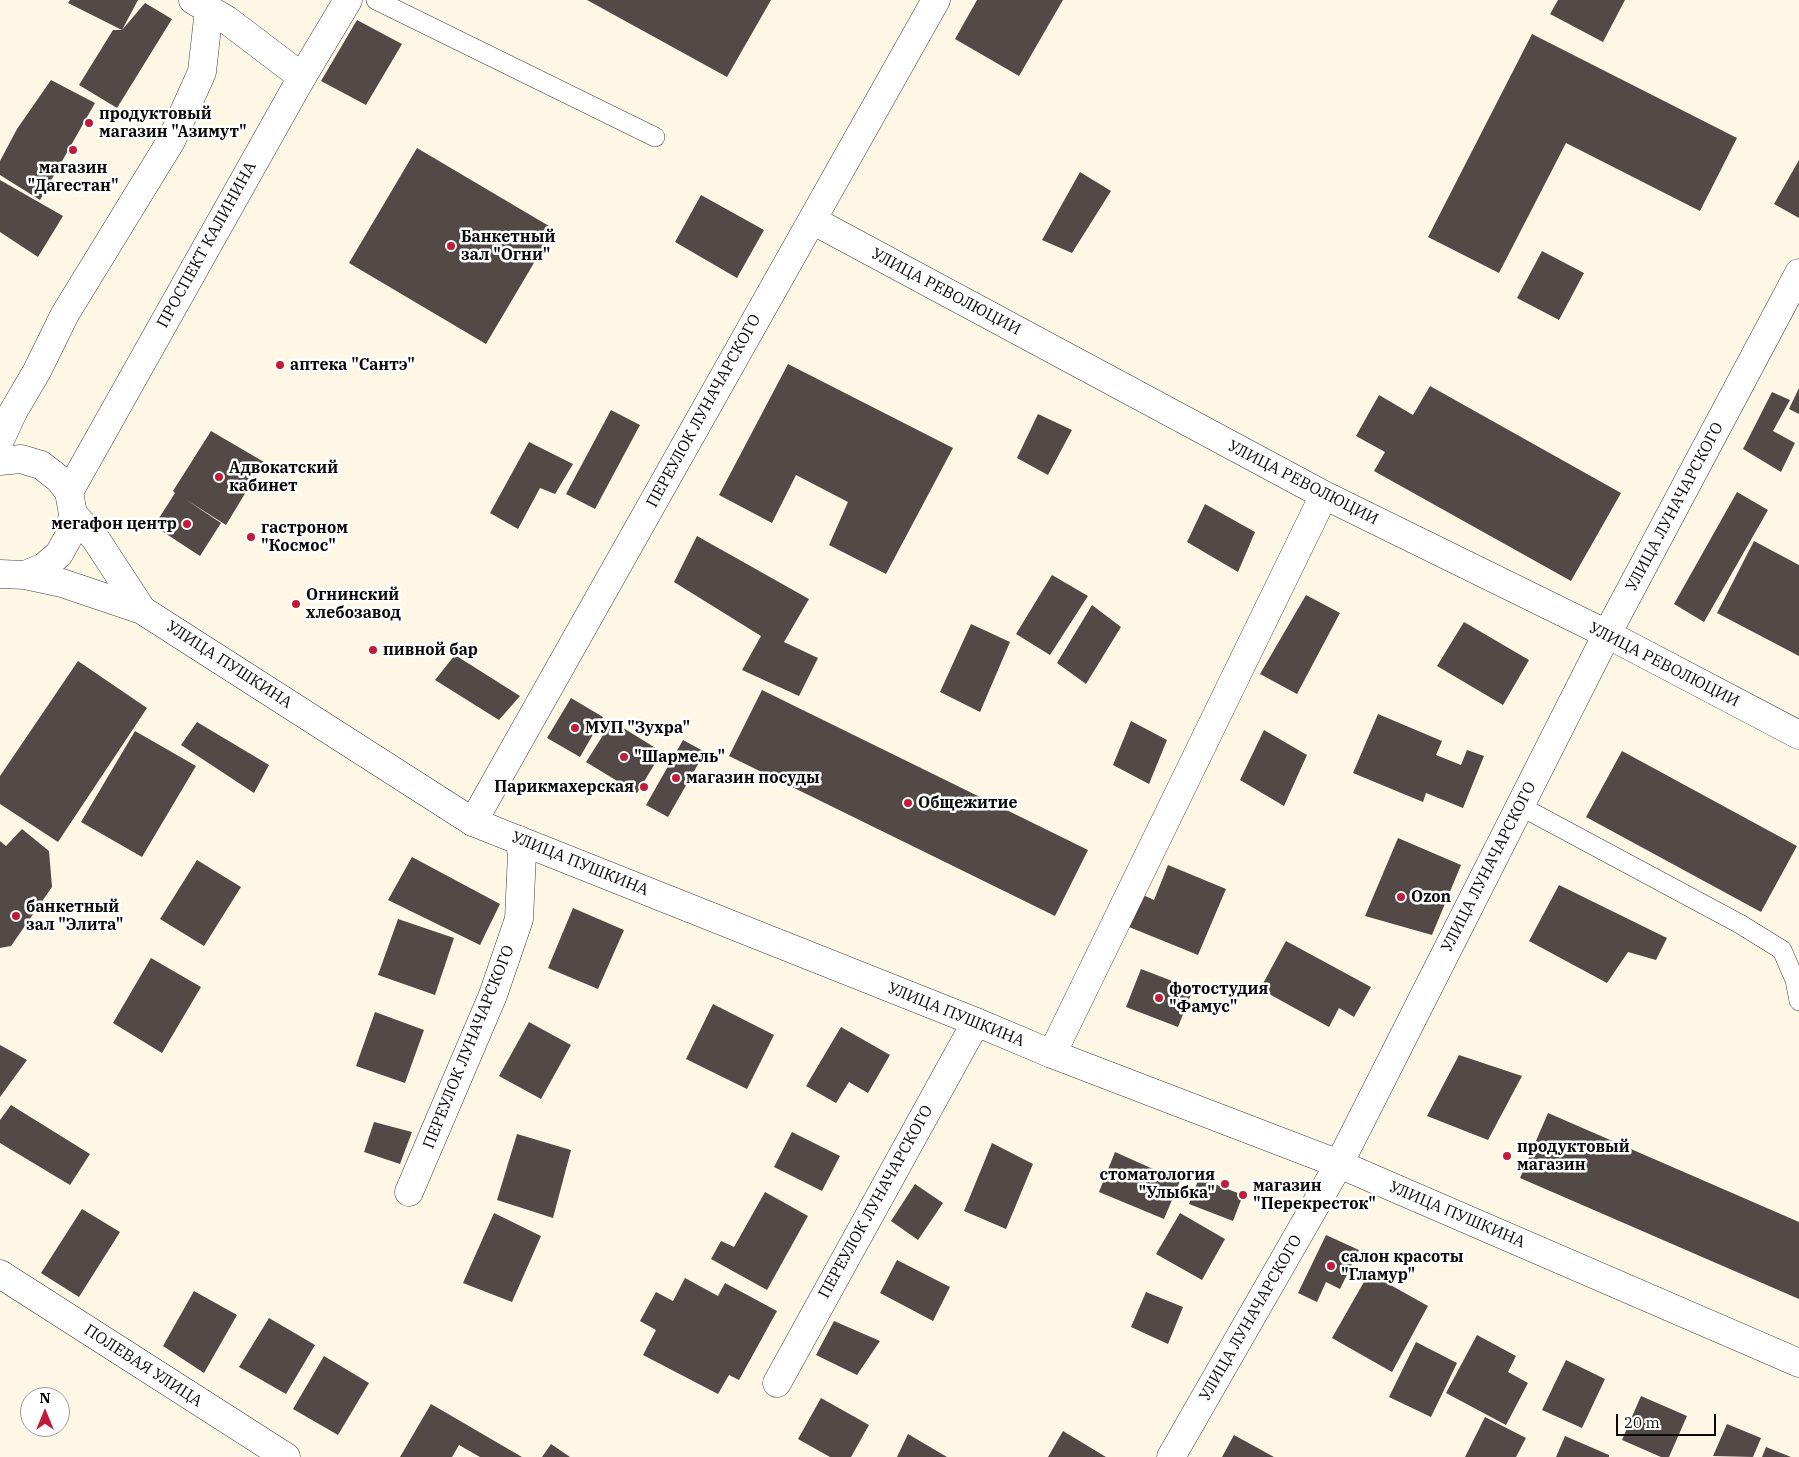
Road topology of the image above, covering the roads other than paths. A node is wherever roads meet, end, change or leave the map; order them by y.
1 (348, 0) edge
2 (376, 0) edge
3 (936, 0) edge
4 (201, 5) edge
5 (302, 77) junction
6 (656, 137) dead end
7 (812, 220) junction
8 (1799, 273) edge
9 (0, 440) edge
10 (0, 461) edge
11 (1324, 495) junction
12 (71, 503) junction
13 (10, 575) edge
14 (142, 610) junction
15 (1607, 634) junction
16 (1799, 735) edge
17 (1520, 806) junction
18 (473, 822) junction
19 (519, 840) junction
20 (1799, 1001) edge
21 (976, 1022) junction
22 (1052, 1054) junction
23 (1339, 1164) junction
24 (409, 1192) dead end
25 (0, 1274) edge
26 (1799, 1363) edge
27 (776, 1383) dead end
28 (286, 1457) edge
29 (1171, 1457) edge

1 - 5 street, ПРОСПЕКТ КАЛИНИНА
2 - 6 lane
3 - 7 street, ПЕРЕУЛОК ЛУНАЧАРСКОГО
4 - 5 street
4 - 9 street
5 - 12 street, ПРОСПЕКТ КАЛИНИНА
7 - 11 street, УЛИЦА РЕВОЛЮЦИИ
7 - 18 street, ПЕРЕУЛОК ЛУНАЧАРСКОГО
8 - 15 street, УЛИЦА ЛУНАЧАРСКОГО
10 - 12 street
11 - 15 street, УЛИЦА РЕВОЛЮЦИИ
11 - 22 street
12 - 13 street, ПРОСПЕКТ КАЛИНИНА
12 - 14 street
13 - 14 street
14 - 18 street, УЛИЦА ПУШКИНА
15 - 16 street, УЛИЦА РЕВОЛЮЦИИ
15 - 17 street, УЛИЦА ЛУНАЧАРСКОГО
17 - 20 lane
17 - 23 street, УЛИЦА ЛУНАЧАРСКОГО
18 - 19 street, УЛИЦА ПУШКИНА
19 - 21 street, УЛИЦА ПУШКИНА
19 - 24 street, ПЕРЕУЛОК ЛУНАЧАРСКОГО
21 - 22 street, УЛИЦА ПУШКИНА
21 - 27 street, ПЕРЕУЛОК ЛУНАЧАРСКОГО
22 - 23 street, УЛИЦА ПУШКИНА
23 - 26 street, УЛИЦА ПУШКИНА
23 - 29 street, УЛИЦА ЛУНАЧАРСКОГО
25 - 28 street, ПОЛЕВАЯ УЛИЦА

